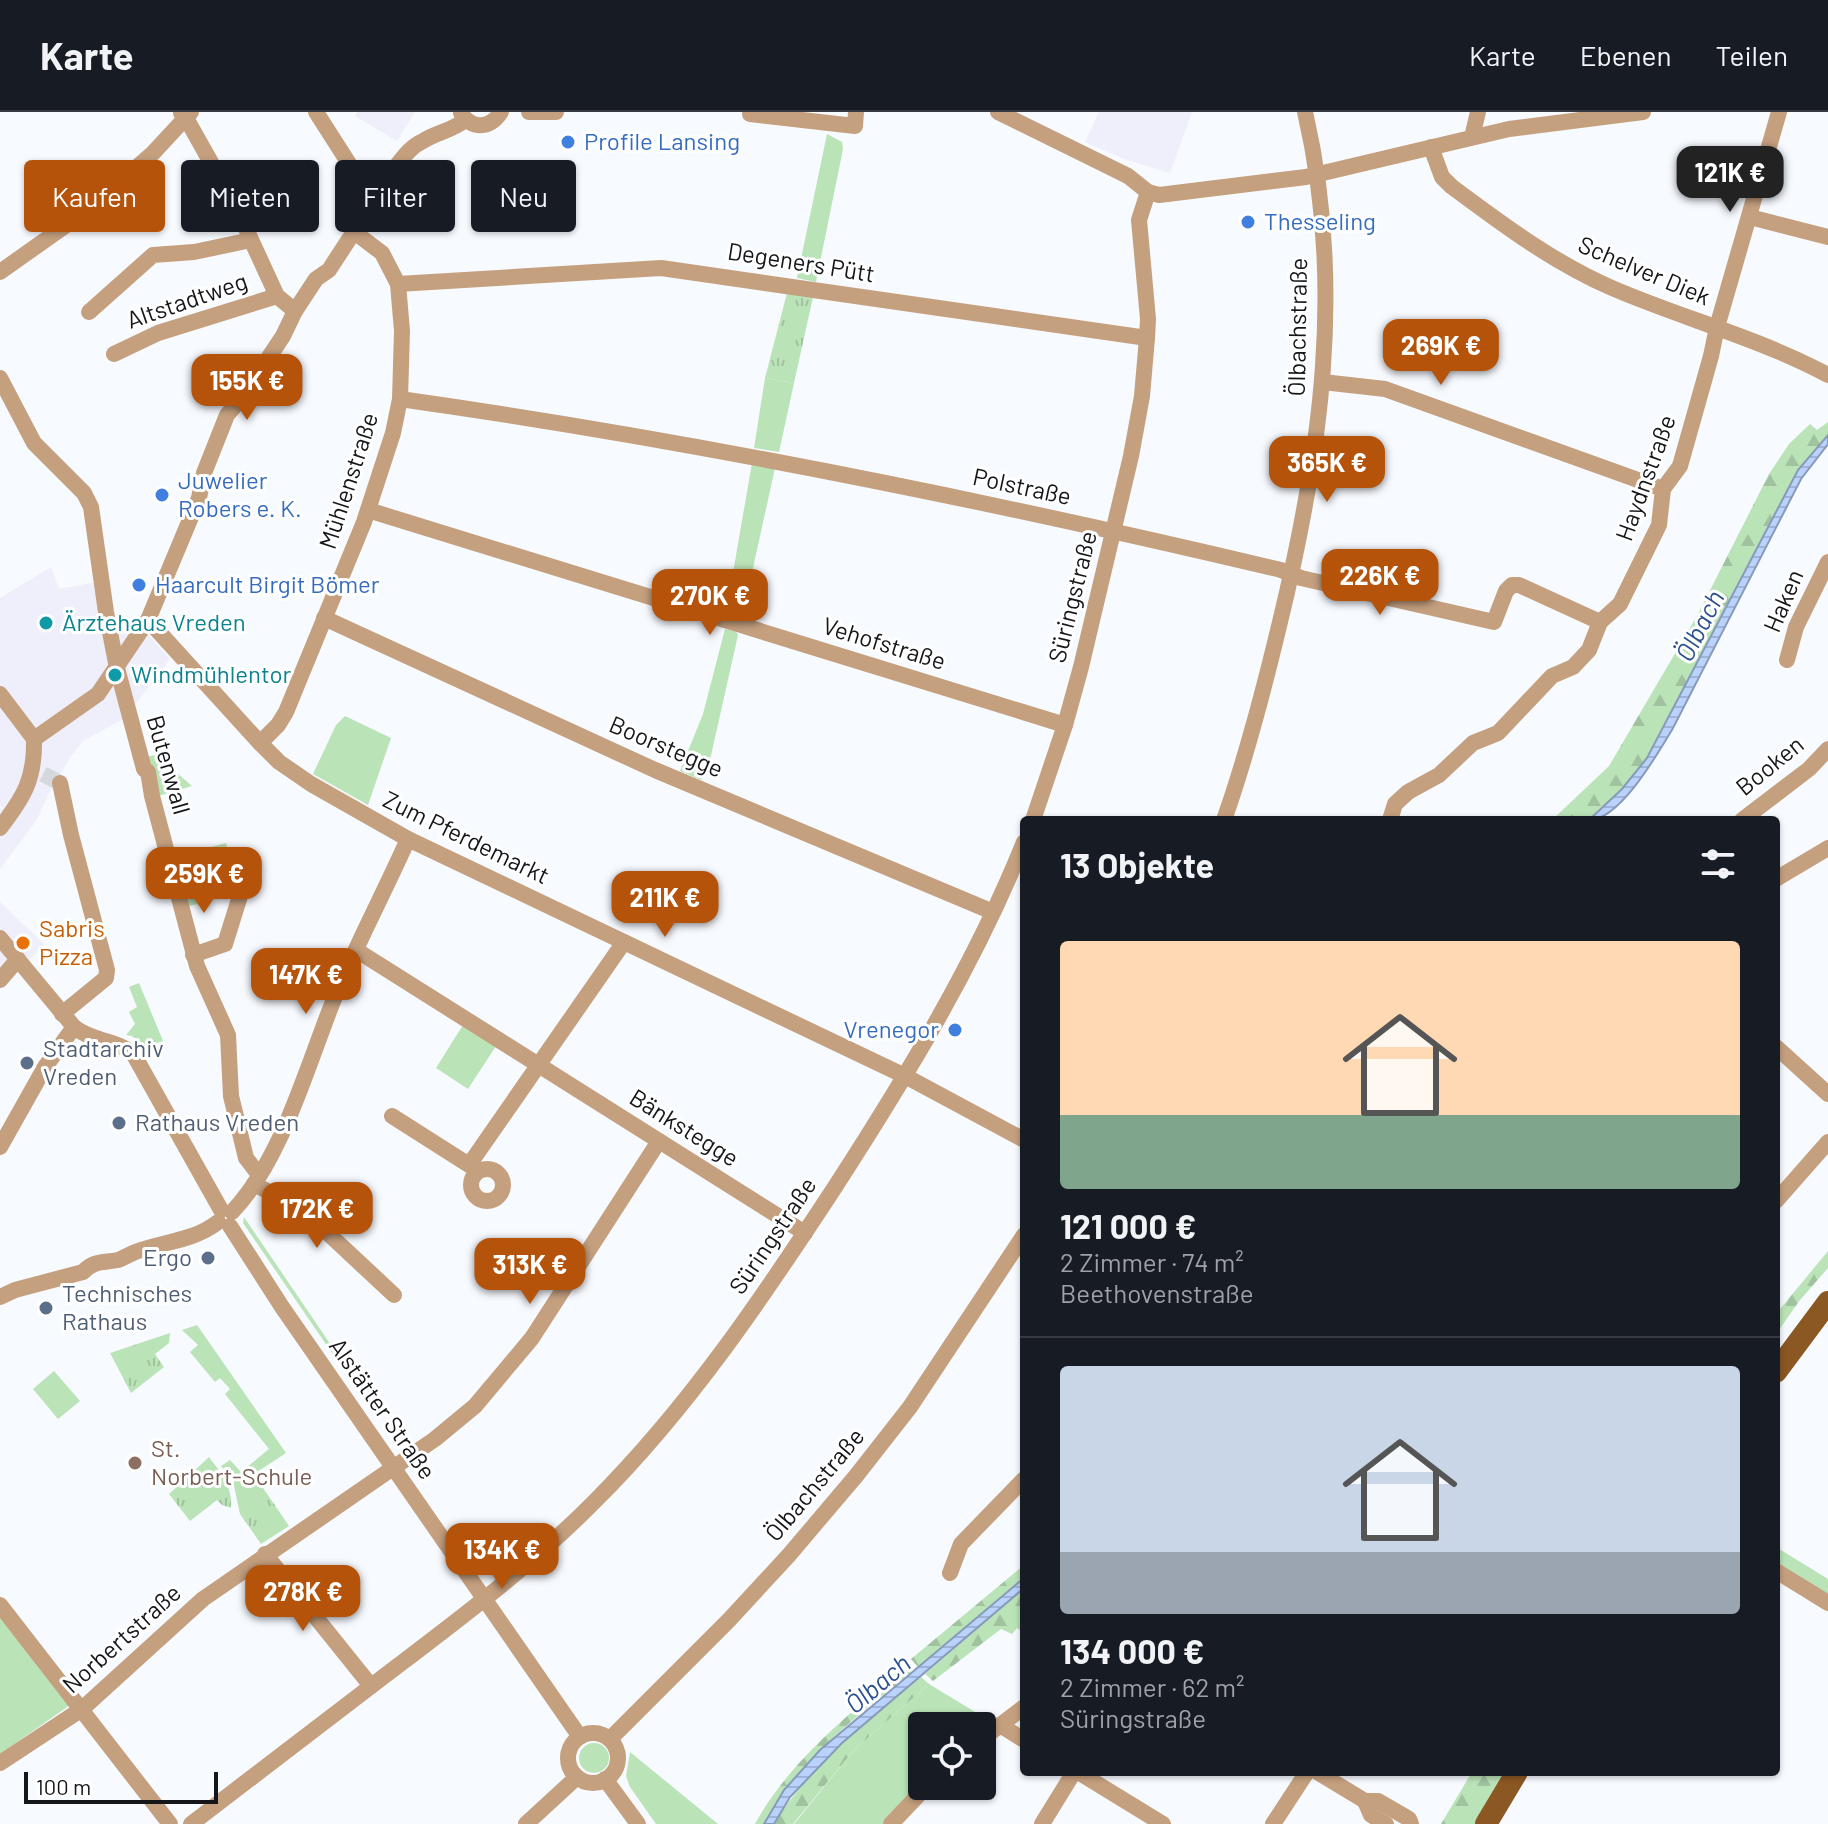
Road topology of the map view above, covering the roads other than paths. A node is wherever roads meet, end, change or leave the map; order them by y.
1 (316, 112) edge
2 (501, 112) edge
3 (529, 112) edge
4 (556, 112) edge
5 (998, 112) edge
6 (1305, 112) edge
7 (1478, 112) edge
8 (1635, 112) edge
9 (1779, 112) edge
10 (185, 114) edge
11 (750, 114) dead end
12 (463, 116) edge
13 (856, 119) edge
14 (1472, 137) junction
15 (1431, 147) junction
16 (347, 160) edge
17 (403, 160) edge
18 (1317, 174) junction
19 (1148, 192) junction
20 (1750, 217) junction
21 (352, 232) edge
22 (354, 232) edge
23 (1828, 237) edge
24 (251, 240) junction
25 (0, 272) edge
26 (398, 284) junction
27 (277, 296) junction
28 (295, 311) junction
29 (89, 312) dead end
30 (1717, 327) junction
31 (1147, 338) junction
32 (114, 354) dead end
33 (1828, 375) edge
34 (0, 378) edge
35 (1323, 382) junction
36 (400, 399) junction
37 (1663, 489) junction
38 (368, 510) junction
39 (1114, 532) junction
40 (1828, 562) edge
41 (1283, 572) junction
42 (324, 618) junction
43 (148, 620) junction
44 (1600, 622) junction
45 (1787, 660) dead end
46 (117, 668) junction
47 (0, 695) edge
48 (1065, 725) junction
49 (34, 739) junction
50 (260, 743) junction
51 (1828, 749) edge
52 (60, 783) dead end
53 (1034, 816) edge
54 (1225, 816) edge
55 (1391, 816) edge
56 (1748, 816) edge
57 (0, 828) edge
58 (408, 839) junction
59 (1020, 851) edge
60 (1825, 855) edge
61 (242, 870) dead end
62 (1780, 877) edge
63 (993, 912) junction
64 (0, 938) edge
65 (624, 942) junction
66 (356, 950) junction
67 (193, 955) junction
68 (18, 959) junction
69 (0, 980) edge
70 (68, 1020) junction
71 (1780, 1051) edge
72 (538, 1064) junction
73 (905, 1076) junction
74 (1828, 1094) edge
75 (392, 1116) dead end
76 (1020, 1138) edge
77 (659, 1141) junction
78 (1828, 1142) edge
79 (0, 1147) edge
80 (256, 1180) junction
81 (1780, 1196) edge
82 (225, 1218) junction
83 (805, 1233) junction
84 (1020, 1241) edge
85 (394, 1295) dead end
86 (0, 1297) edge
87 (1828, 1302) edge
88 (1780, 1367) edge
89 (393, 1466) junction
90 (1020, 1483) edge
91 (265, 1554) junction
92 (950, 1573) dead end
93 (1780, 1573) edge
94 (485, 1601) junction
95 (1828, 1603) edge
96 (0, 1605) edge
97 (371, 1686) junction
98 (82, 1709) junction
99 (1020, 1710) edge
100 (1000, 1725) junction
101 (996, 1728) edge
102 (580, 1737) junction
103 (1020, 1738) edge
104 (610, 1739) junction
105 (0, 1763) edge
106 (1073, 1776) edge
107 (1083, 1776) edge
108 (1304, 1776) edge
109 (1324, 1776) edge
110 (1515, 1776) edge
111 (577, 1777) junction
112 (605, 1779) junction
113 (914, 1800) edge
114 (1365, 1801) junction
115 (170, 1824) edge
116 (191, 1824) edge
117 (526, 1824) edge
118 (638, 1824) edge
119 (891, 1824) edge
120 (1042, 1824) edge
121 (1163, 1824) edge
122 (1273, 1824) edge
123 (1386, 1824) edge
124 (1411, 1824) edge
125 (1486, 1824) edge

1 - 16 street
2 - 12 street
3 - 4 street
5 - 19 street
6 - 18 street, Ölbachstraße
7 - 14 street
8 - 14 street
9 - 20 street, Haydnstraße
10 - 24 street
10 - 25 street
11 - 13 street
12 - 17 street
14 - 15 street
15 - 18 street
15 - 30 street, Schelver Diek
18 - 19 street
18 - 35 street, Ölbachstraße
19 - 31 street, Süringstraße
20 - 23 street
20 - 30 street, Haydnstraße
21 - 28 street
22 - 26 street, Mühlenstraße
24 - 27 street
24 - 29 street, Altstadtweg
26 - 31 street, Degeners Pütt
26 - 36 street, Mühlenstraße
27 - 28 street
27 - 32 street, Altstadtweg
28 - 43 street
30 - 33 street, Schelver Diek
30 - 37 street, Haydnstraße
31 - 39 street, Süringstraße
34 - 46 street, Butenwall
35 - 37 street
35 - 41 street, Ölbachstraße
36 - 38 street, Mühlenstraße
36 - 39 street, Polstraße
37 - 44 street, Haydnstraße
38 - 42 street, Mühlenstraße
38 - 48 street, Vehofstraße
39 - 41 street, Polstraße
39 - 48 street, Süringstraße
40 - 45 street, Haken
41 - 44 street, Polstraße
41 - 54 street, Ölbachstraße
42 - 50 street, Mühlenstraße
42 - 63 street, Boorstegge
43 - 46 street
43 - 50 street, Zum Pferdemarkt
44 - 55 street, Haydnstraße
46 - 49 street
46 - 67 street, Butenwall
47 - 49 street
48 - 53 street, Süringstraße
49 - 57 street
50 - 58 street, Zum Pferdemarkt
51 - 56 street, Booken
52 - 70 street
58 - 65 street, Zum Pferdemarkt
58 - 66 street
59 - 63 street, Süringstraße
60 - 62 street
61 - 67 street
63 - 73 street, Süringstraße
64 - 68 street
65 - 72 street
65 - 73 street, Zum Pferdemarkt
66 - 72 street, Bänkstegge
66 - 80 street
67 - 80 street, Butenwall
68 - 69 street
68 - 70 street
70 - 79 street
70 - 82 street, Alstätter Straße
71 - 74 street
72 - 75 street
72 - 77 street, Bänkstegge
73 - 76 street, Zum Pferdemarkt
73 - 83 street, Süringstraße
77 - 83 street, Bänkstegge
77 - 89 street, Norbertstraße
78 - 81 street
80 - 82 street
80 - 85 street
82 - 86 street
82 - 89 street, Alstätter Straße
83 - 94 street, Süringstraße
84 - 104 street, Ölbachstraße
87 - 88 main road
89 - 91 street, Norbertstraße
89 - 94 street, Alstätter Straße
90 - 92 street
91 - 97 street
91 - 98 street, Norbertstraße
93 - 95 street
94 - 97 street, Süringstraße
94 - 102 street, Alstätter Straße
96 - 98 street
97 - 116 street, Süringstraße
98 - 105 street, Norbertstraße
98 - 115 street
99 - 100 street
100 - 101 street
100 - 103 street
102 - 104 street
102 - 111 street
104 - 112 street
106 - 120 street
107 - 121 street
108 - 122 street
109 - 114 street
110 - 125 main road
111 - 112 street
111 - 117 street
112 - 118 street
113 - 119 street
114 - 123 street
114 - 124 street

